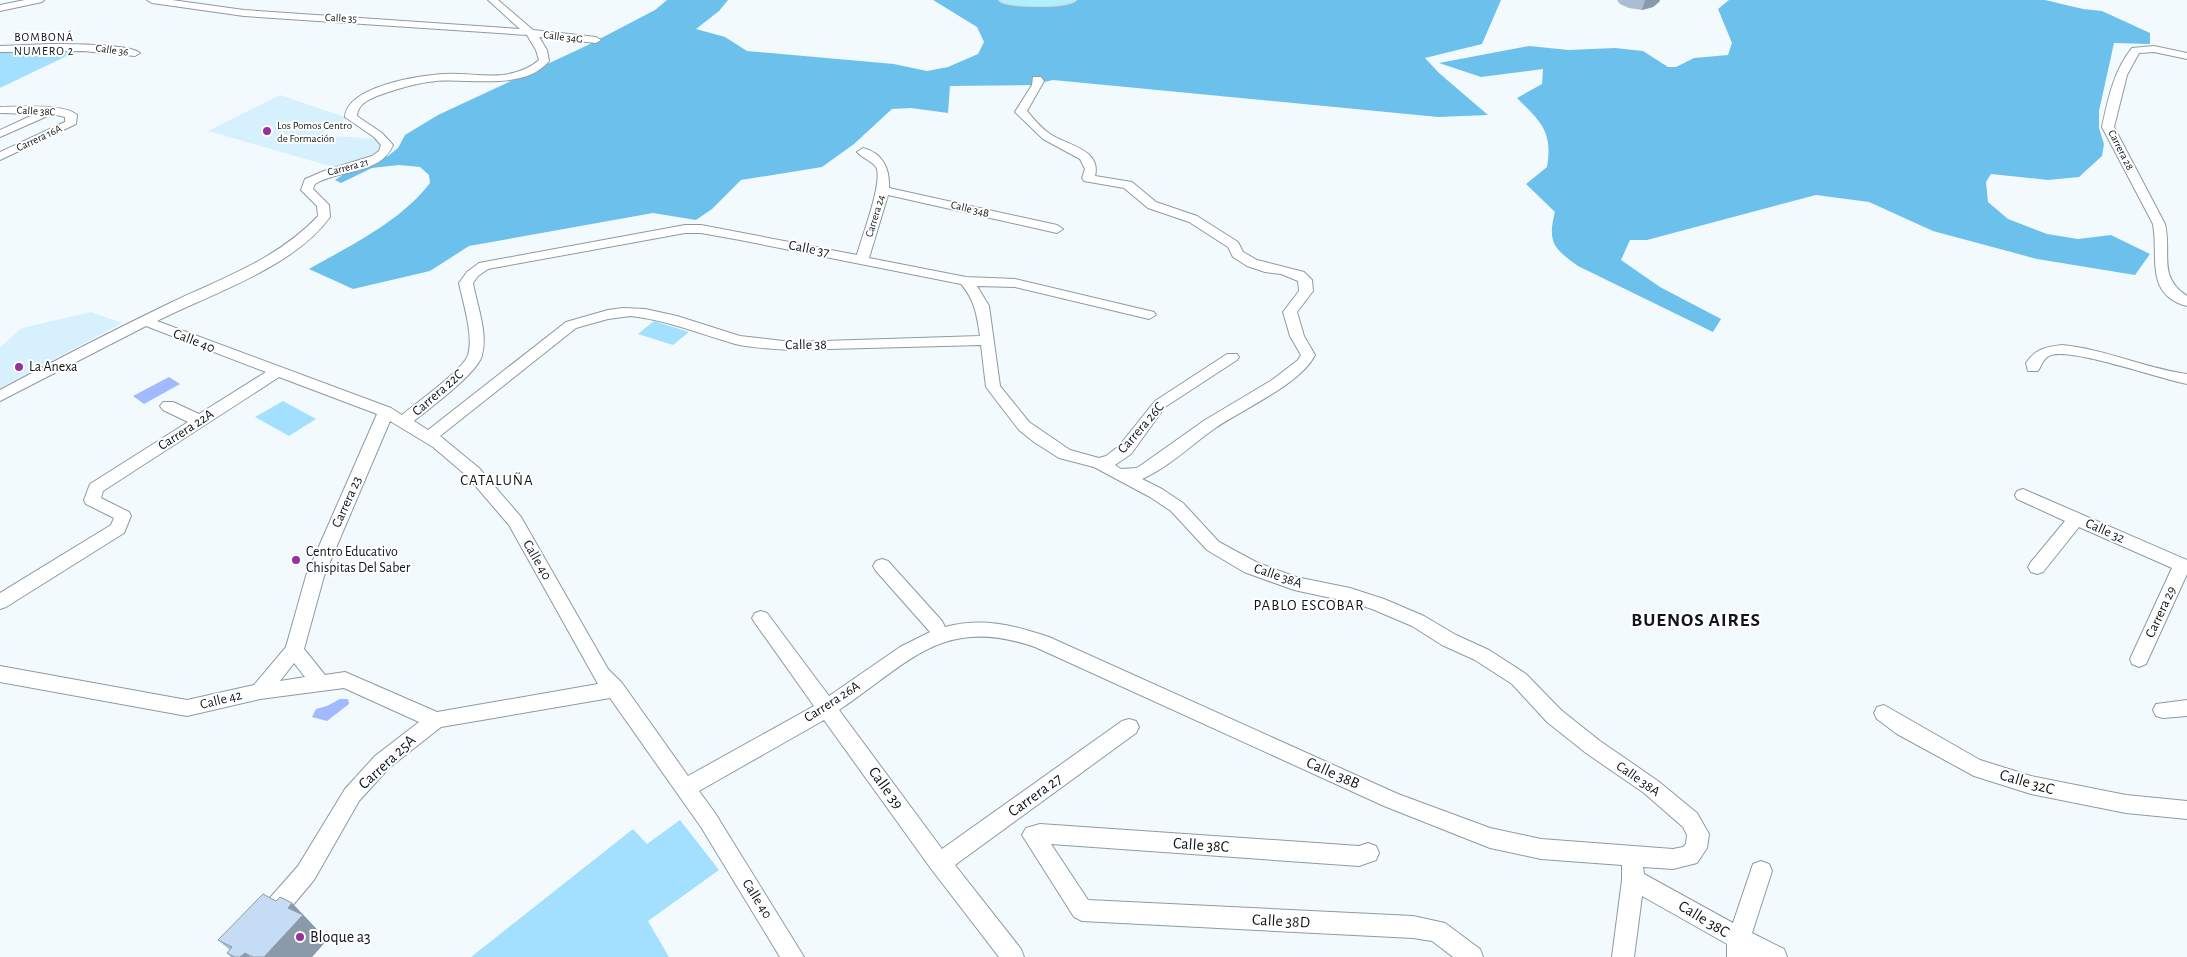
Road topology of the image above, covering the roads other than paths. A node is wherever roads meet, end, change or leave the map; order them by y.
1 (38, 0) edge
2 (152, 0) edge
3 (493, 0) edge
4 (1005, 0) edge
5 (1070, 0) edge
6 (0, 8) edge
7 (531, 33) junction
8 (596, 40) dead end
9 (0, 49) edge
10 (135, 53) dead end
11 (2187, 56) edge
12 (1037, 79) dead end
13 (0, 110) edge
14 (52, 111) junction
15 (71, 115) joint
16 (0, 134) edge
17 (863, 152) dead end
18 (0, 156) edge
19 (883, 190) junction
20 (1057, 229) dead end
21 (862, 260) junction
22 (470, 275) joint
23 (966, 281) junction
24 (2187, 302) edge
25 (1149, 315) dead end
26 (145, 321) junction
27 (988, 340) junction
28 (1232, 357) dead end
29 (2033, 368) dead end
30 (276, 372) junction
31 (2187, 379) edge
32 (0, 396) edge
33 (168, 406) dead end
34 (386, 412) junction
35 (200, 421) junction
36 (403, 422) junction
37 (430, 436) junction
38 (1099, 463) junction
39 (1116, 474) junction
40 (2023, 495) dead end
41 (2077, 518) junction
42 (882, 566) dead end
43 (2185, 566) edge
44 (2037, 567) dead end
45 (0, 602) edge
46 (761, 618) dead end
47 (983, 629) joint
48 (940, 635) junction
49 (294, 650) junction
50 (2139, 659) dead end
51 (0, 674) edge
52 (320, 682) junction
53 (615, 689) junction
54 (260, 691) junction
55 (827, 708) junction
56 (2187, 708) edge
57 (2163, 710) dead end
58 (1884, 713) dead end
59 (436, 720) junction
60 (1129, 727) dead end
61 (685, 788) junction
62 (2186, 810) edge
63 (1696, 848) joint
64 (1368, 853) dead end
65 (1632, 856) junction
66 (940, 863) junction
67 (1761, 871) dead end
68 (1633, 880) junction
69 (1082, 910) joint
70 (259, 927) edge
71 (1437, 931) joint
72 (1739, 948) edge
73 (792, 957) edge
74 (1013, 957) edge
75 (1472, 957) edge
76 (1623, 957) edge
77 (1776, 957) edge

1 - 6 street
2 - 7 street, Calle 35
3 - 7 street
4 - 5 main road
7 - 8 street, Calle 34G
7 - 26 street, Carrera 21
9 - 10 street, Calle 36
11 - 24 street, Carrera 28
12 - 39 street
13 - 14 street, Calle 38C
14 - 15 street, Calle 38C
14 - 16 street
15 - 18 street, Carrera 16A
17 - 19 street, Carrera 24
19 - 20 street, Calle 34B
19 - 21 street, Carrera 24
21 - 22 street, Calle 37
21 - 23 street, Calle 37
22 - 36 street, Carrera 22C
23 - 25 street, Calle 37
23 - 27 street, Calle 38A
26 - 30 street, Calle 40
26 - 32 street, Carrera 21
27 - 37 street, Calle 38
27 - 38 street, Calle 38A
28 - 38 street, Carrera 26C
29 - 31 street
30 - 34 street, Calle 40
30 - 35 street, Carrera 22A
33 - 35 street
34 - 36 street, Calle 40
34 - 49 street, Carrera 23
35 - 45 street, Carrera 22A
36 - 37 street, Calle 40
37 - 53 street, Calle 40
38 - 39 street, Calle 38A
39 - 63 street, Calle 38A
40 - 41 street, Calle 32
41 - 43 street, Calle 32
41 - 44 street
42 - 48 street
43 - 50 street, Carrera 29
46 - 55 street, Calle 39
47 - 48 street, Carrera 26A
47 - 65 street, Calle 38B
48 - 55 street, Carrera 26A
49 - 52 street
49 - 54 street, Carrera 23
51 - 54 street, Calle 42
52 - 54 street, Calle 42
52 - 59 street, Calle 42
53 - 59 street, Carrera 25A
53 - 61 street, Calle 40
55 - 61 street, Carrera 26A
55 - 66 street, Calle 39
56 - 57 street
58 - 62 street, Calle 32C
59 - 70 street, Carrera 25A
60 - 66 street, Carrera 27
61 - 73 street, Calle 40
63 - 65 street, Calle 38B
64 - 69 street, Calle 38C
65 - 68 street
66 - 74 street, Calle 39
67 - 72 street
68 - 72 street, Calle 38C
68 - 76 street
69 - 71 street, Calle 38D
71 - 75 street, Calle 38D
72 - 77 street, Calle 38C

